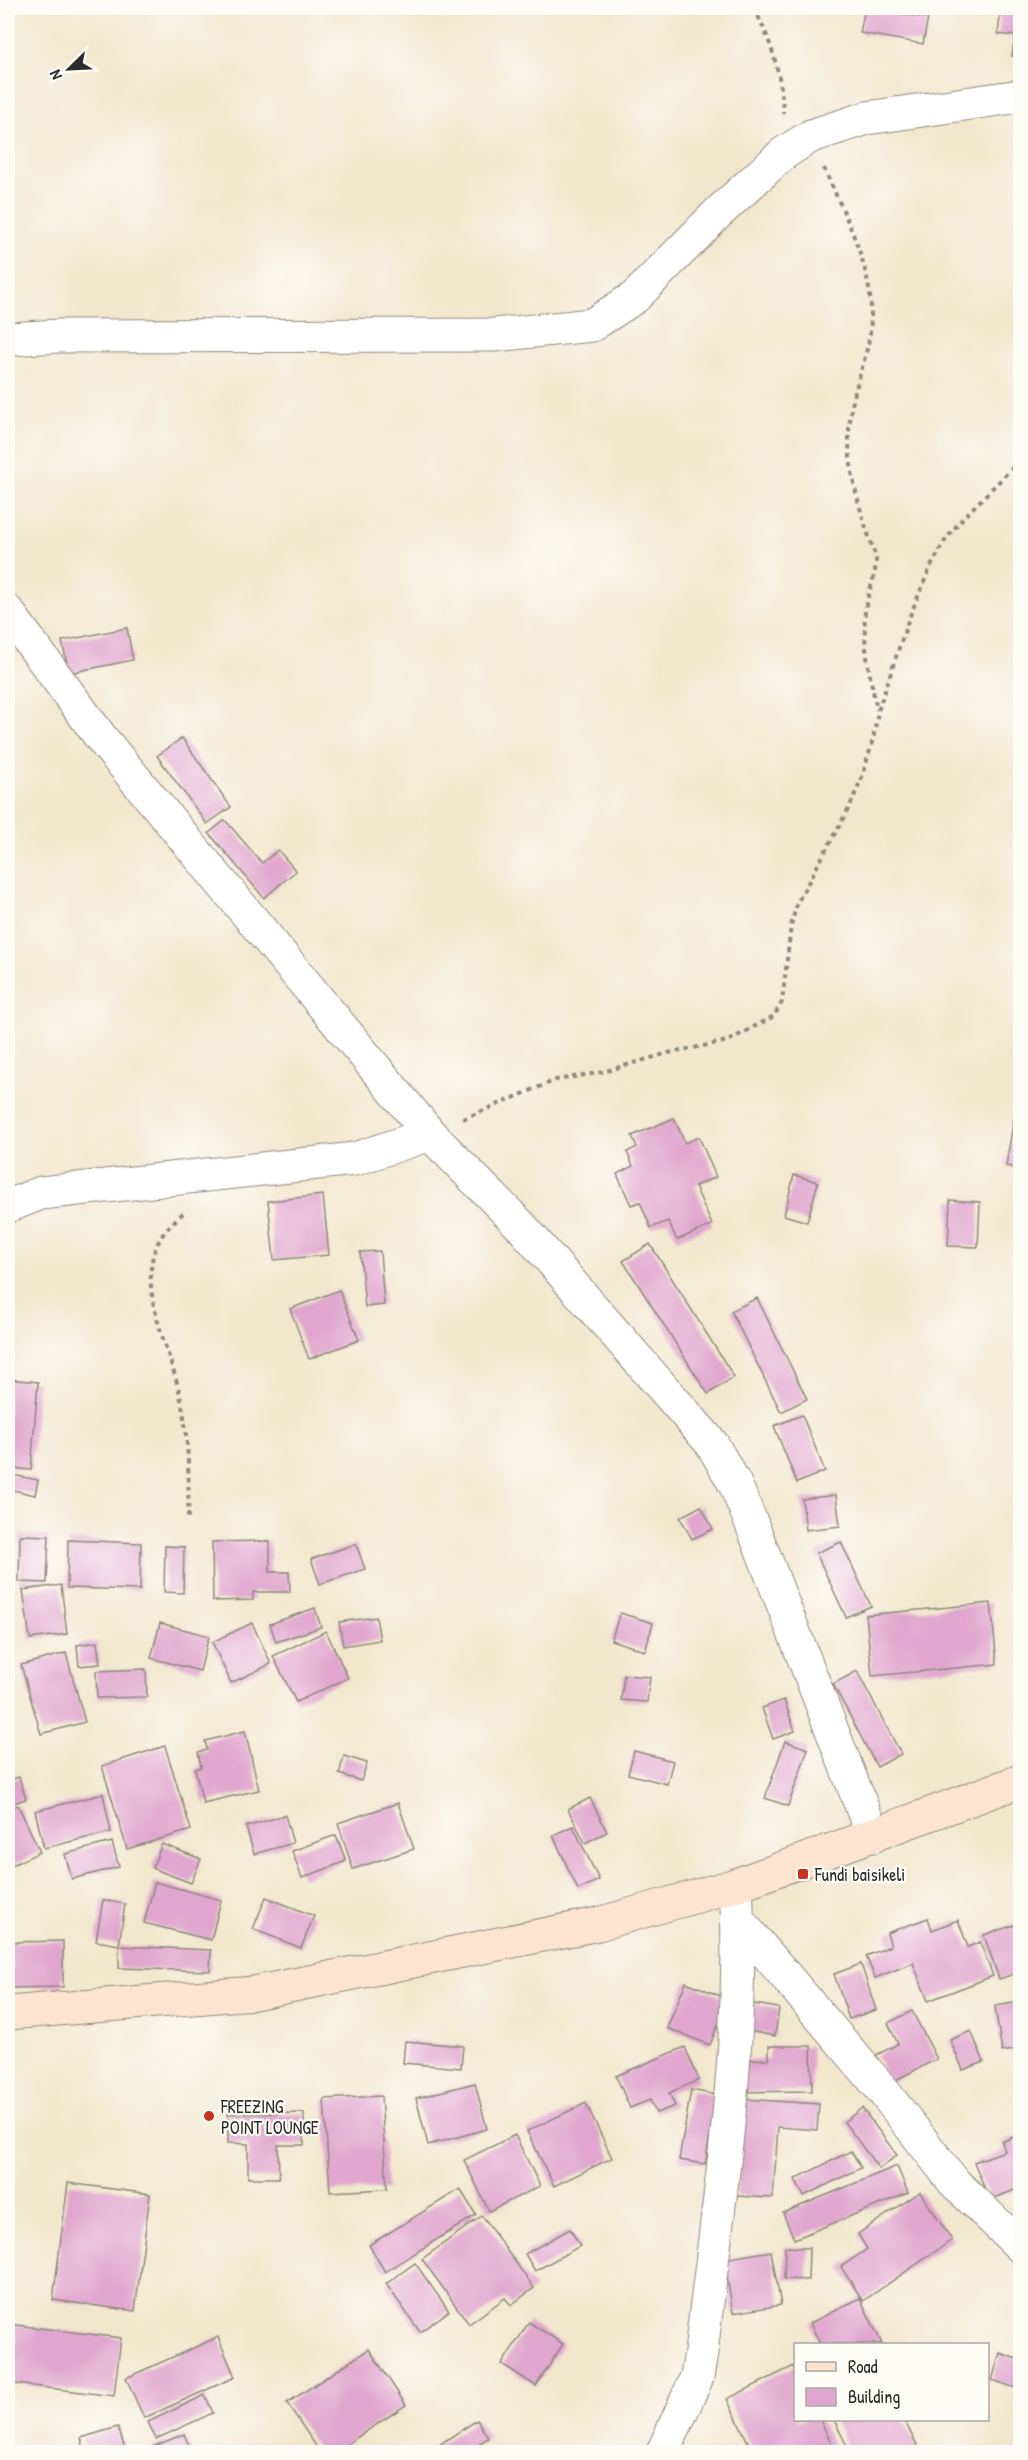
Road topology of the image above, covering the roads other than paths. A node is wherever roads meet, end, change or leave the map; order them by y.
1 (1020, 96) edge
2 (8, 339) edge
3 (8, 612) edge
4 (430, 1134) junction
5 (8, 1206) edge
6 (1020, 1782) edge
7 (873, 1836) junction
8 (736, 1885) junction
9 (738, 1920) junction
10 (8, 2013) edge
11 (1020, 2246) edge
12 (663, 2452) edge

1 - 2 street
3 - 4 street
4 - 5 street
4 - 7 street
6 - 7 main road
7 - 8 main road
8 - 9 street
8 - 10 main road
9 - 11 street
9 - 12 street

